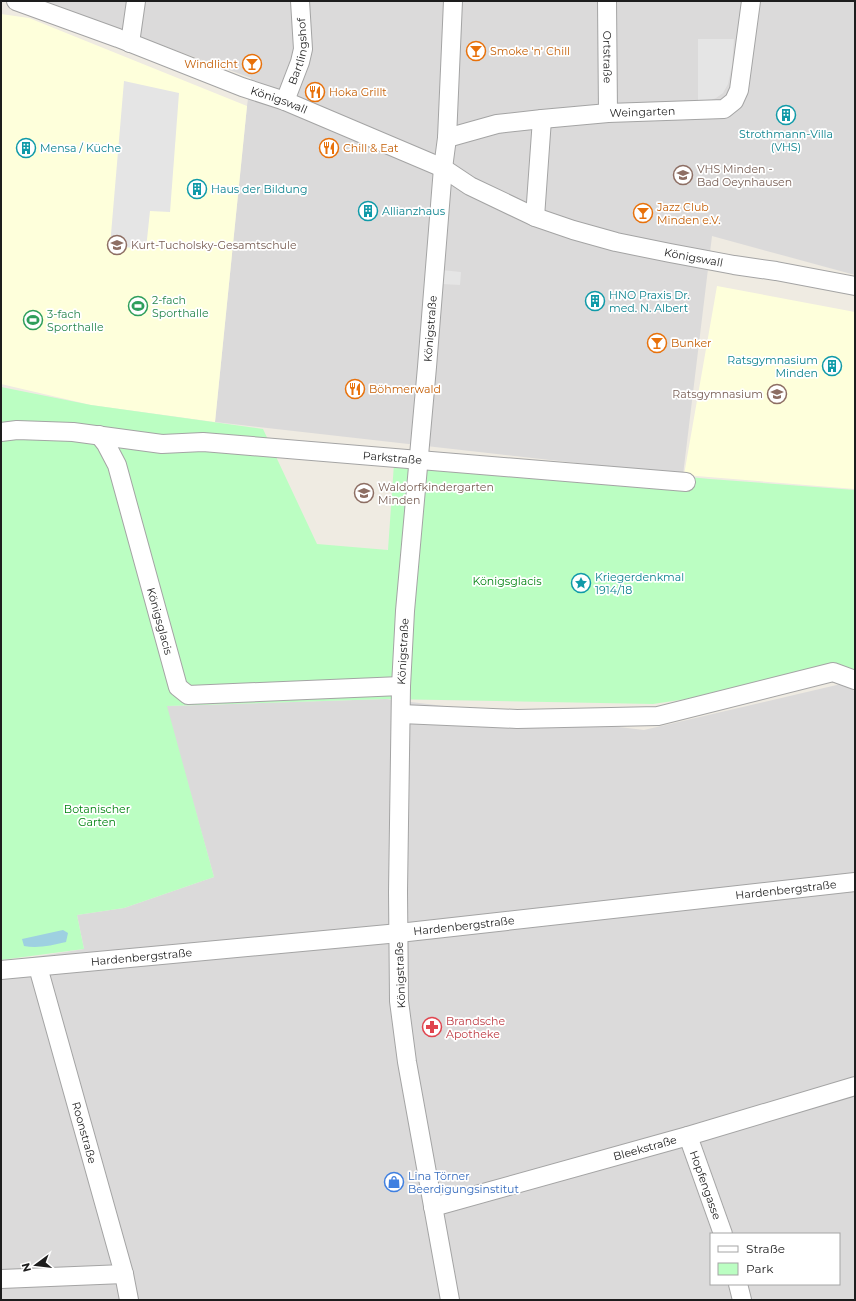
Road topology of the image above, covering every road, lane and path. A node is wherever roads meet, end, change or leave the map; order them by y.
1 (16, 1) edge
2 (136, 1) edge
3 (300, 1) edge
4 (453, 1) edge
5 (607, 1) edge
6 (751, 1) edge
7 (43, 6) edge
8 (130, 44) junction
9 (285, 101) junction
10 (608, 113) junction
11 (542, 119) junction
12 (447, 138) junction
13 (443, 168) junction
14 (535, 217) junction
15 (855, 286) edge
16 (1, 432) edge
17 (99, 435) junction
18 (418, 460) junction
19 (686, 482) dead end
20 (855, 680) edge
21 (401, 686) junction
22 (401, 714) junction
23 (855, 882) edge
24 (399, 933) junction
25 (38, 967) junction
26 (1, 970) edge
27 (855, 1086) edge
28 (688, 1136) junction
29 (433, 1207) junction
30 (723, 1233) edge
31 (124, 1274) junction
32 (1, 1279) edge
33 (738, 1285) edge
34 (129, 1300) edge
35 (450, 1300) edge
36 (742, 1300) edge

1 - 7 street, Königswall
2 - 8 street
3 - 9 street, Bartlingshof
4 - 12 street, Königstraße
5 - 10 street, Ortstraße
6 - 10 street, Weingarten
7 - 8 street, Königswall
8 - 9 street, Königswall
9 - 13 street, Königswall
10 - 11 street, Weingarten
11 - 12 street, Weingarten
11 - 14 street
12 - 13 street, Königstraße
13 - 14 street, Königswall
13 - 18 street, Königstraße
14 - 15 street, Königswall
16 - 17 street
17 - 18 street, Parkstraße
17 - 21 street, Königsglacis
18 - 19 street, Parkstraße
18 - 21 street, Königstraße
20 - 22 street
21 - 22 street, Königstraße
22 - 24 street, Königstraße
23 - 24 street, Hardenbergstraße
24 - 25 street, Hardenbergstraße
24 - 29 street, Königstraße
25 - 26 street, Hardenbergstraße
25 - 31 street, Roonstraße
27 - 28 street, Bleekstraße
28 - 29 street, Bleekstraße
28 - 30 street, Hopfengasse
29 - 35 street, Königstraße
31 - 32 street
31 - 34 street, Roonstraße
33 - 36 street

